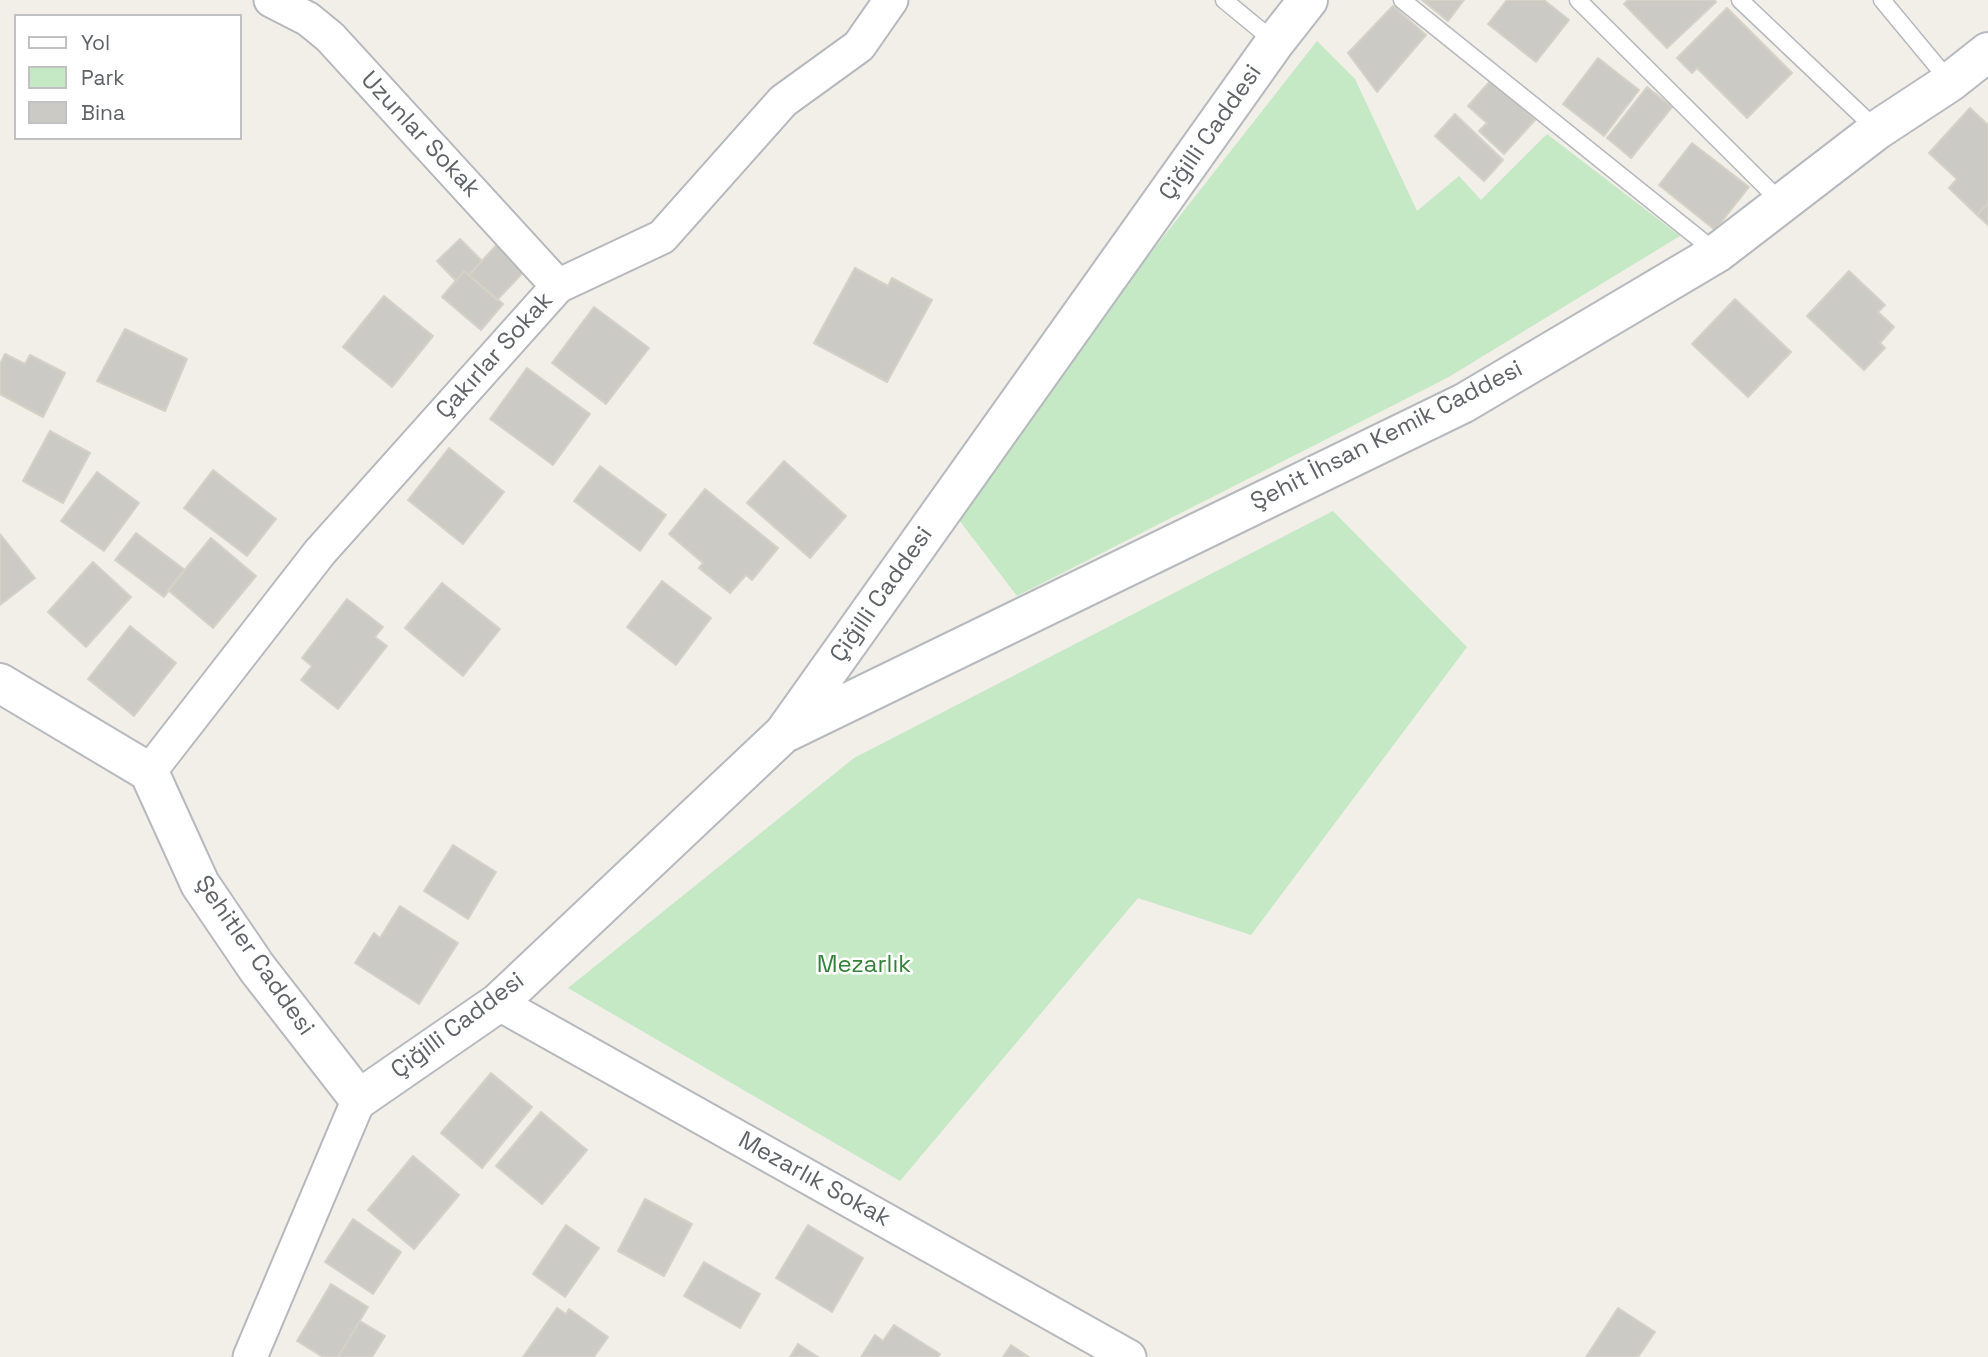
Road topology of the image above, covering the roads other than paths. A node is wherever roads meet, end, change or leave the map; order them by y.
1 (271, 0) edge
2 (891, 0) edge
3 (1224, 0) edge
4 (1308, 0) edge
5 (1402, 0) edge
6 (1578, 0) edge
7 (1740, 0) edge
8 (1882, 0) edge
9 (1275, 41) junction
10 (1988, 52) edge
11 (1950, 82) junction
12 (1877, 130) junction
13 (1782, 203) junction
14 (1717, 253) junction
15 (558, 286) junction
16 (0, 683) edge
17 (784, 733) junction
18 (149, 772) junction
19 (498, 1003) junction
20 (359, 1099) junction
21 (250, 1357) edge
22 (1129, 1357) edge

1 - 15 street, Uzunlar Sokak
2 - 15 street, Çakırlar Sokak
3 - 9 lane
4 - 9 street, Çiğilli Caddesi
5 - 14 lane
6 - 13 lane
7 - 12 lane
8 - 11 lane
9 - 17 street, Çiğilli Caddesi
10 - 11 street, Şehit İhsan Kemik Caddesi
11 - 12 street, Şehit İhsan Kemik Caddesi
12 - 13 street, Şehit İhsan Kemik Caddesi
13 - 14 street, Şehit İhsan Kemik Caddesi
14 - 17 street, Şehit İhsan Kemik Caddesi
15 - 18 street, Çakırlar Sokak
16 - 18 street
17 - 19 street, Çiğilli Caddesi
18 - 20 street, Şehitler Caddesi
19 - 20 street, Çiğilli Caddesi
19 - 22 street, Mezarlık Sokak
20 - 21 street

